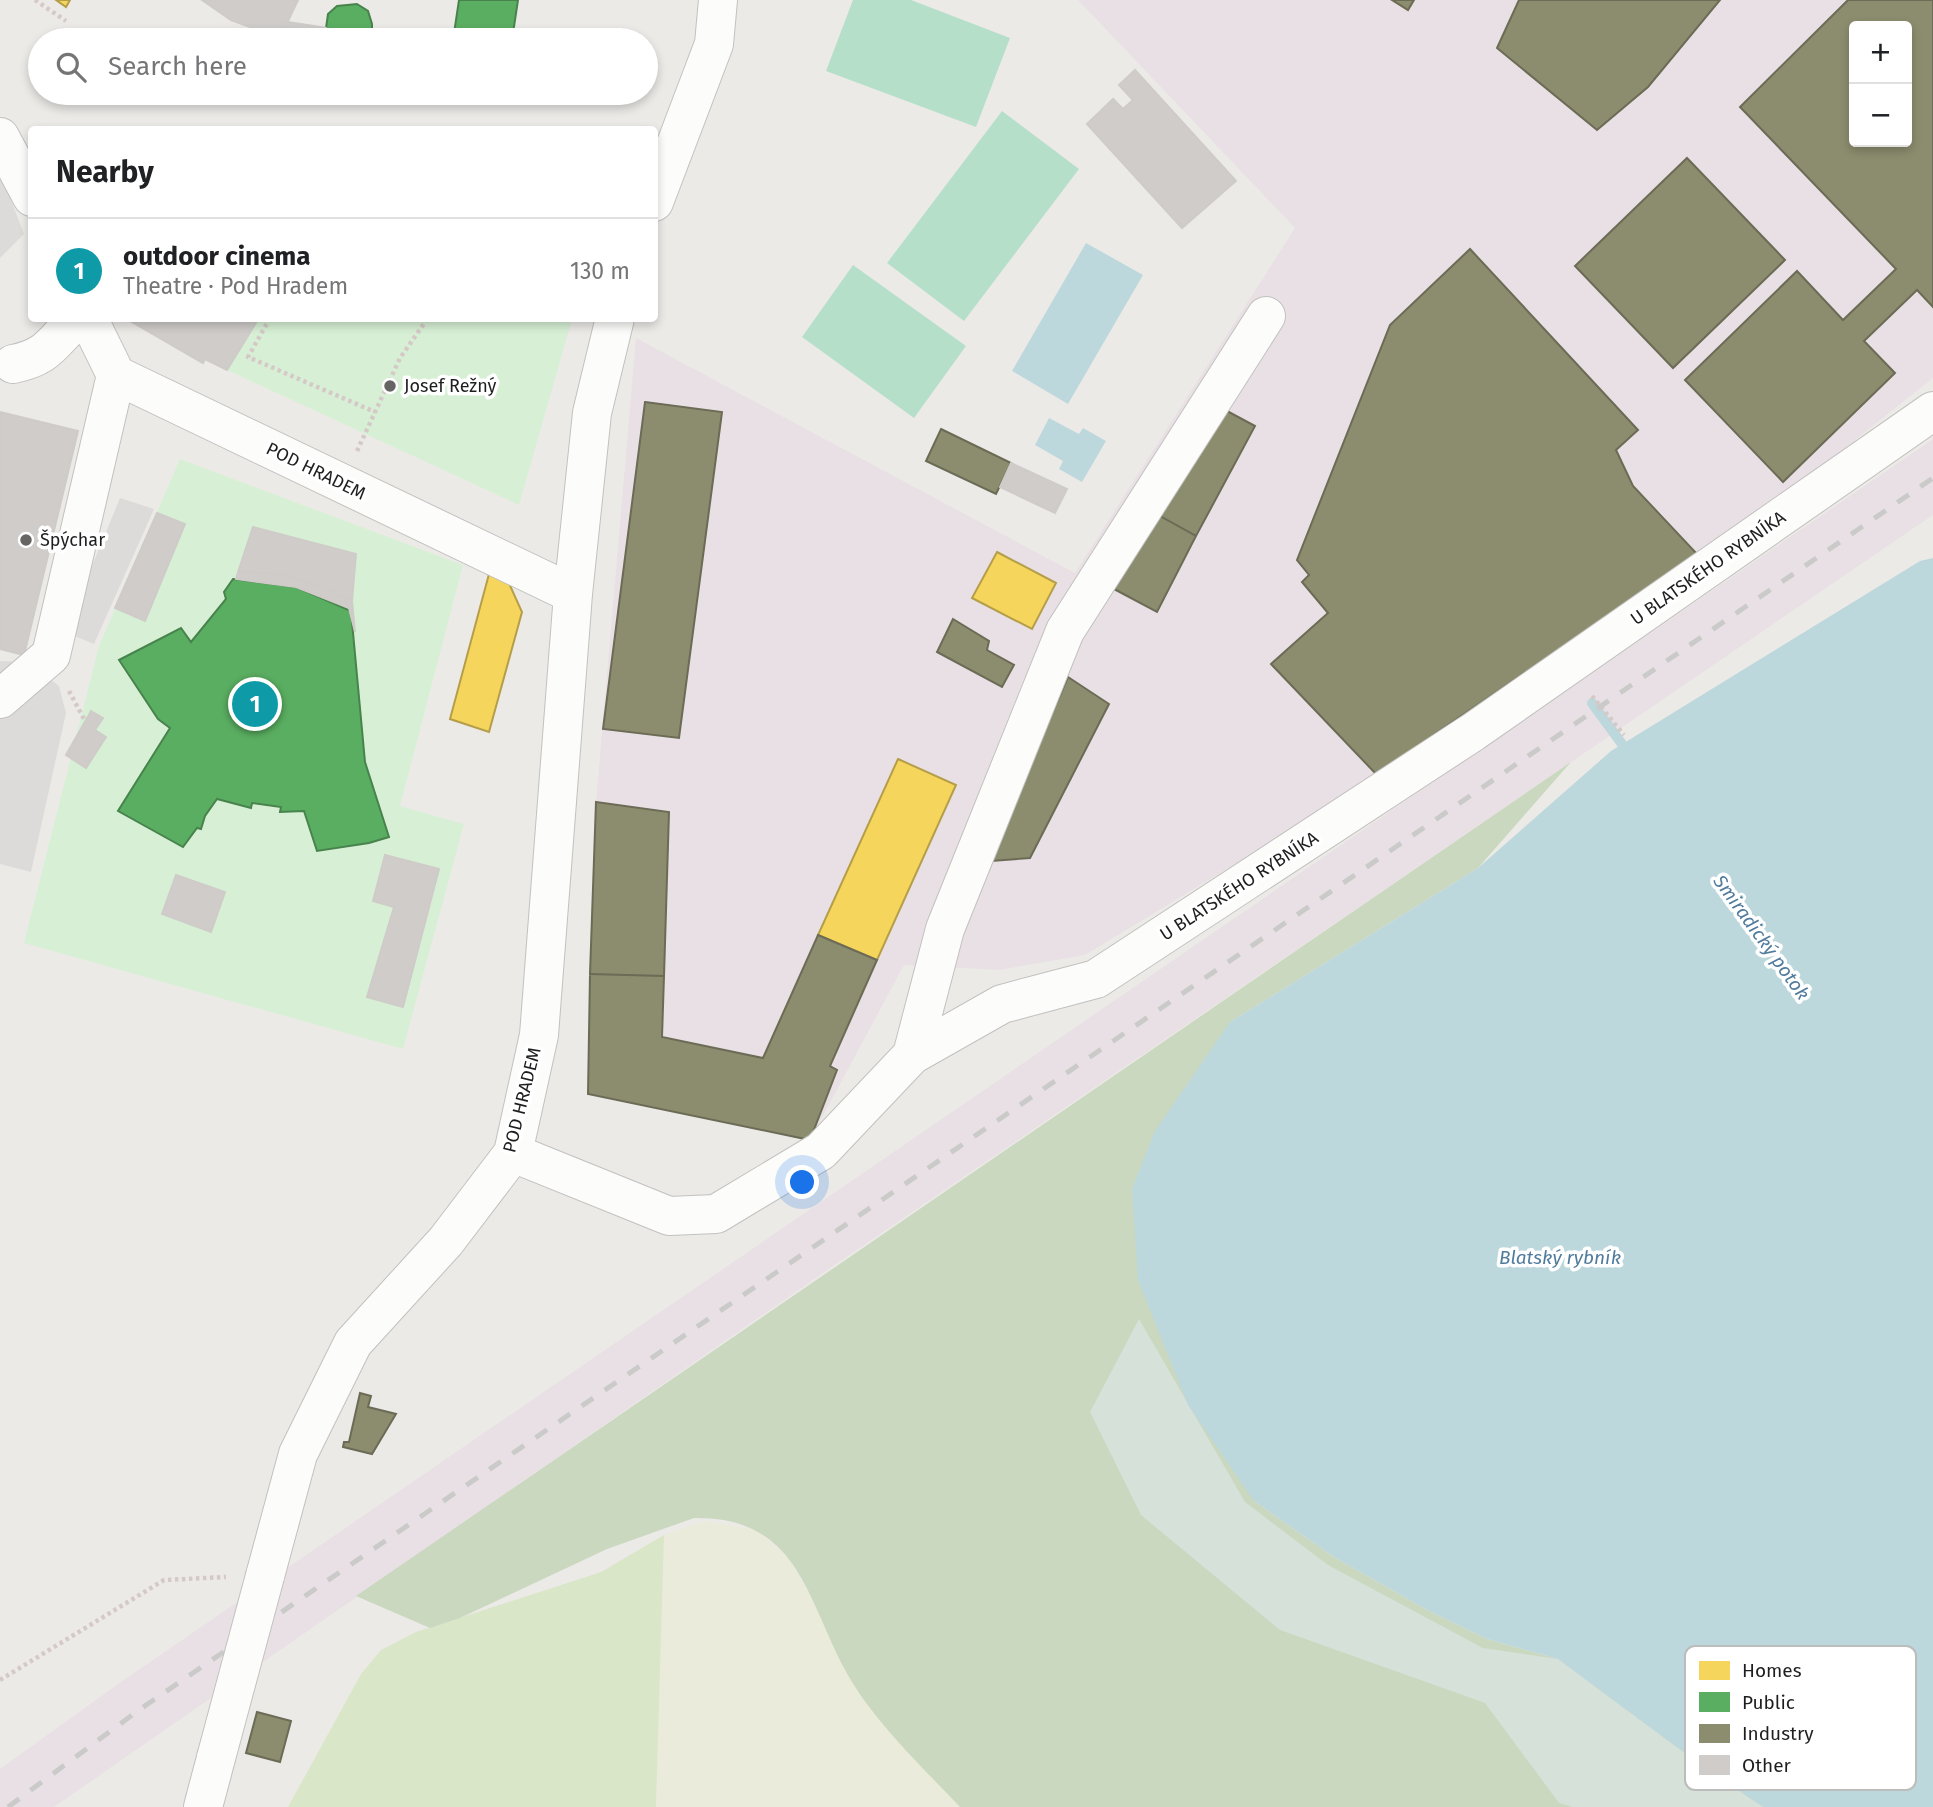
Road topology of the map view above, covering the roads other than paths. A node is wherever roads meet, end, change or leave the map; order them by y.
1 (718, 0) edge
2 (0, 137) edge
3 (28, 190) edge
4 (658, 191) edge
5 (1266, 316) dead end
6 (76, 322) edge
7 (90, 322) edge
8 (614, 322) edge
9 (13, 364) dead end
10 (116, 375) junction
11 (1933, 411) edge
12 (573, 594) junction
13 (0, 699) edge
14 (912, 1055) junction
15 (513, 1153) junction
16 (203, 1807) edge

1 - 4 street
2 - 3 street
5 - 14 street
6 - 9 street
7 - 10 street
8 - 12 street, POD HRADEM
10 - 12 street, POD HRADEM
10 - 13 street
11 - 14 street, U BLATSKÉHO RYBNÍKA
12 - 15 street, POD HRADEM
14 - 15 street, U BLATSKÉHO RYBNÍKA
15 - 16 street, POD HRADEM, bridge

